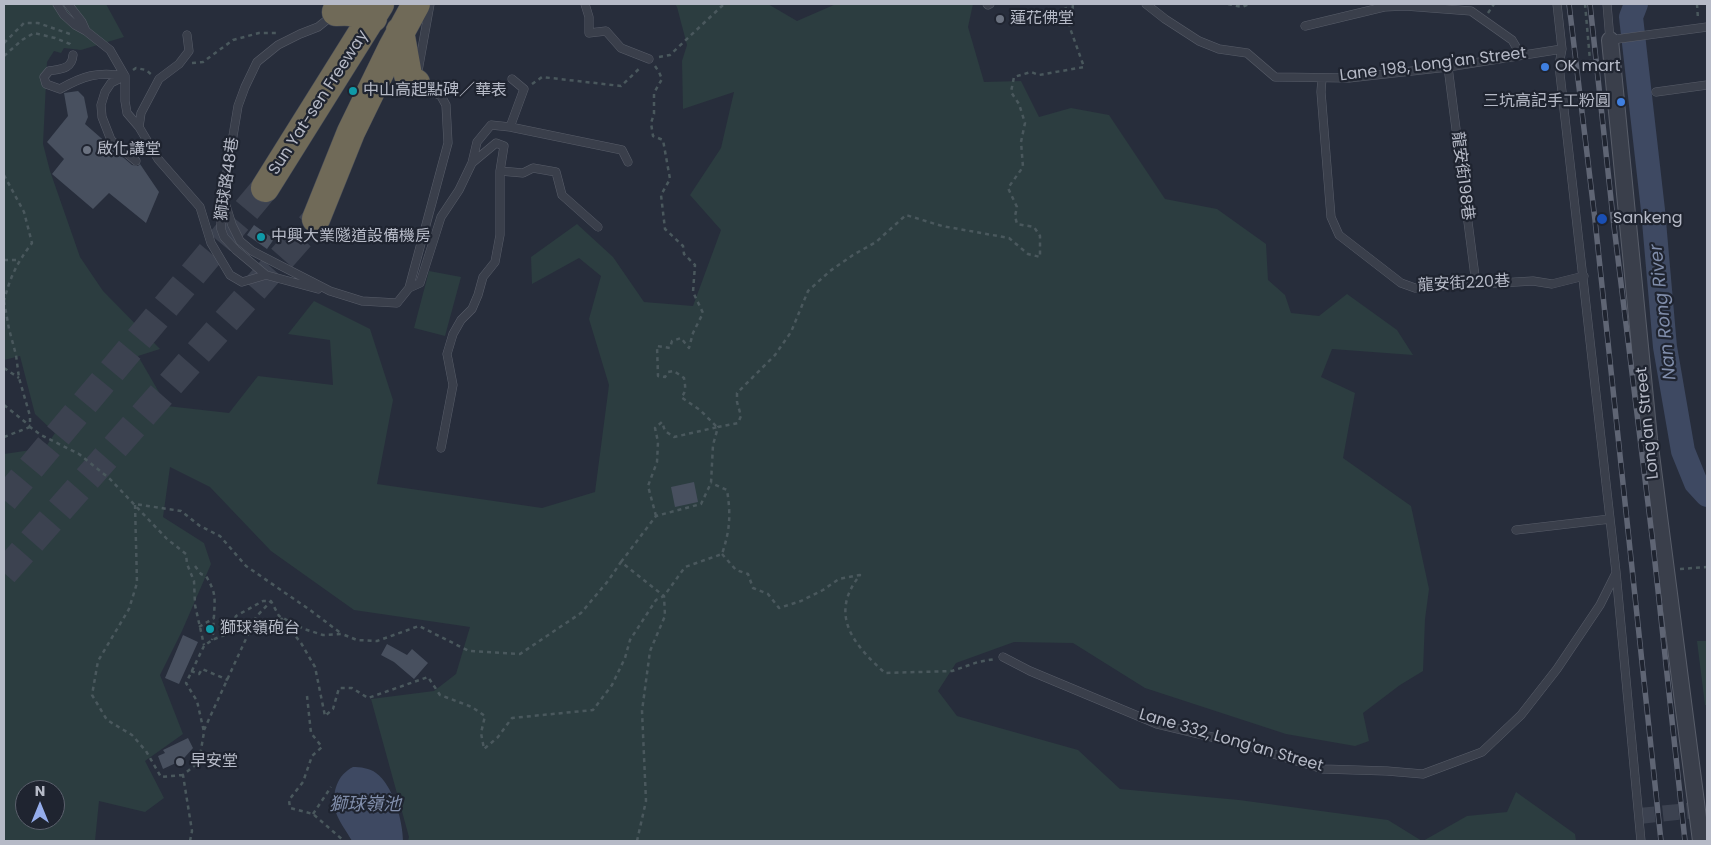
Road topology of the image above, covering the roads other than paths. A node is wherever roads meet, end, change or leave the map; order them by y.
1 (57, 4) edge
2 (68, 4) edge
3 (585, 4) edge
4 (1146, 4) edge
5 (1558, 4) edge
6 (1607, 4) edge
7 (352, 11) edge
8 (410, 20) edge
9 (1304, 26) dead end
10 (1703, 28) edge
11 (86, 31) junction
12 (187, 35) dead end
13 (1610, 40) junction
14 (1562, 49) junction
15 (1521, 54) junction
16 (73, 55) road end
17 (649, 59) road end
18 (1448, 67) junction
19 (125, 76) junction
20 (1322, 78) junction
21 (512, 79) dead end
22 (416, 83) junction
23 (1707, 85) edge
24 (1656, 92) dead end
25 (139, 127) junction
26 (510, 127) junction
27 (136, 161) dead end
28 (628, 162) dead end
29 (472, 163) junction
30 (500, 171) junction
31 (264, 188) tunnel mouth
32 (223, 196) junction
33 (316, 219) tunnel mouth
34 (598, 227) dead end
35 (266, 275) junction
36 (1584, 276) junction
37 (1476, 284) junction
38 (409, 288) junction
39 (330, 291) junction
40 (442, 448) dead end
41 (1610, 519) junction
42 (1516, 530) dead end
43 (1616, 572) junction
44 (1002, 657) road end
45 (1641, 841) edge
46 (1701, 841) edge

1 - 11 lane, 獅球路48巷
2 - 11 lane
3 - 17 lane
4 - 20 lane, Lane 198, Long'an Street
5 - 14 lane
6 - 13 lane, Long'an Street
7 - 8 highway
7 - 31 highway, Sun Yat-sen Freeway
7 - 32 lane, 獅球路48巷
8 - 22 lane
8 - 22 highway
8 - 33 highway, Sun Yat-sen Freeway
9 - 15 lane
10 - 13 lane
11 - 19 lane, 獅球路48巷
12 - 25 lane
13 - 46 street, Long'an Street
14 - 15 lane, Lane 198, Long'an Street
14 - 36 lane
15 - 18 lane, Lane 198, Long'an Street
16 - 19 lane
18 - 20 lane, Lane 198, Long'an Street
18 - 37 lane, 龍安街198巷
19 - 25 lane, 獅球路48巷
19 - 27 lane
20 - 37 lane, 龍安街220巷
21 - 26 lane
22 - 38 lane
23 - 24 lane
25 - 35 lane, 獅球路48巷
26 - 28 lane
26 - 29 lane
29 - 30 lane
29 - 38 lane
30 - 34 lane
30 - 40 lane
32 - 35 lane, 獅球路48巷
32 - 39 lane
35 - 39 lane
36 - 37 lane, 龍安街220巷
36 - 41 lane
38 - 39 lane
41 - 42 lane
41 - 43 lane
43 - 44 lane, Lane 332, Long'an Street
43 - 45 lane

